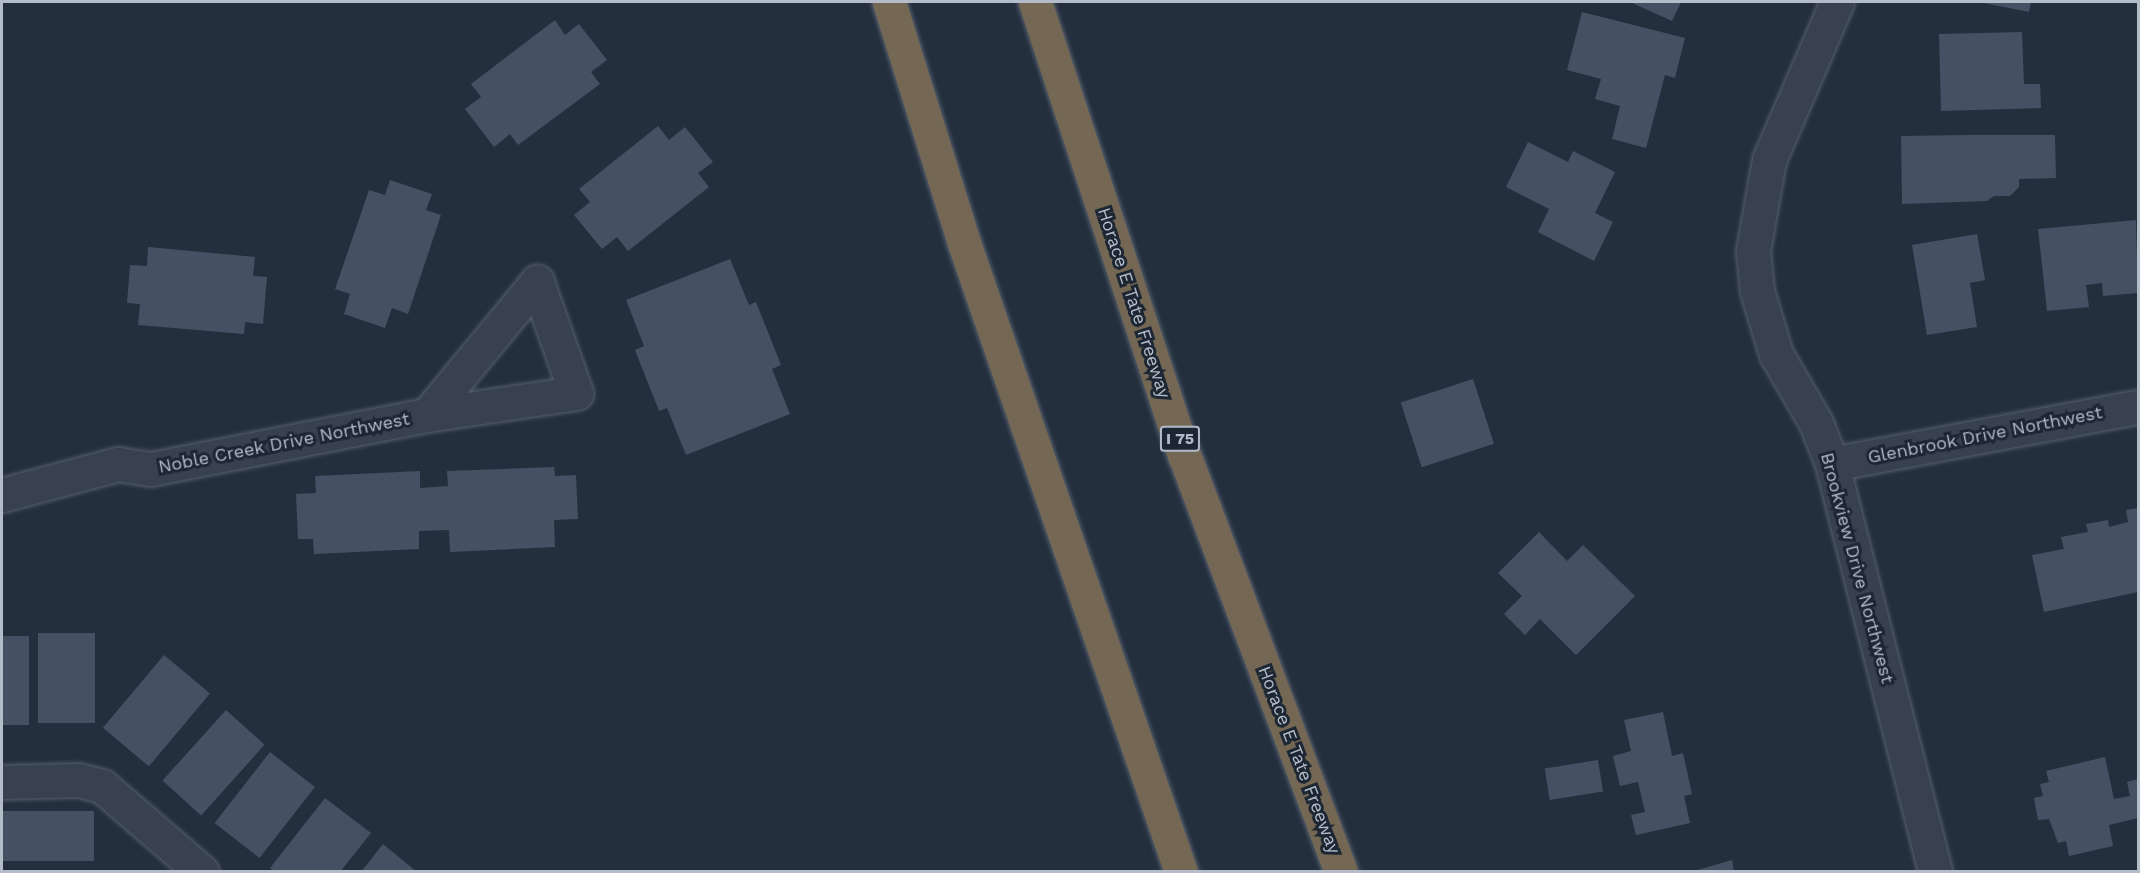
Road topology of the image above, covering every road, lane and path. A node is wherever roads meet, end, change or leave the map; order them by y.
1 (889, 2) edge
2 (1035, 2) edge
3 (1837, 2) edge
4 (2139, 407) edge
5 (427, 415) junction
6 (1832, 464) junction
7 (2, 495) edge
8 (2, 782) edge
9 (202, 872) edge
10 (1181, 872) edge
11 (1341, 872) edge
12 (1935, 872) edge

1 - 10 highway
2 - 11 highway, Horace E Tate Freeway / I 75
3 - 6 street, Brookview Drive Northwest
4 - 6 street, Glenbrook Drive Northwest
5 - 5 street, Noble Creek Drive Northwest
5 - 7 street, Noble Creek Drive Northwest
6 - 12 street, Brookview Drive Northwest
8 - 9 street

